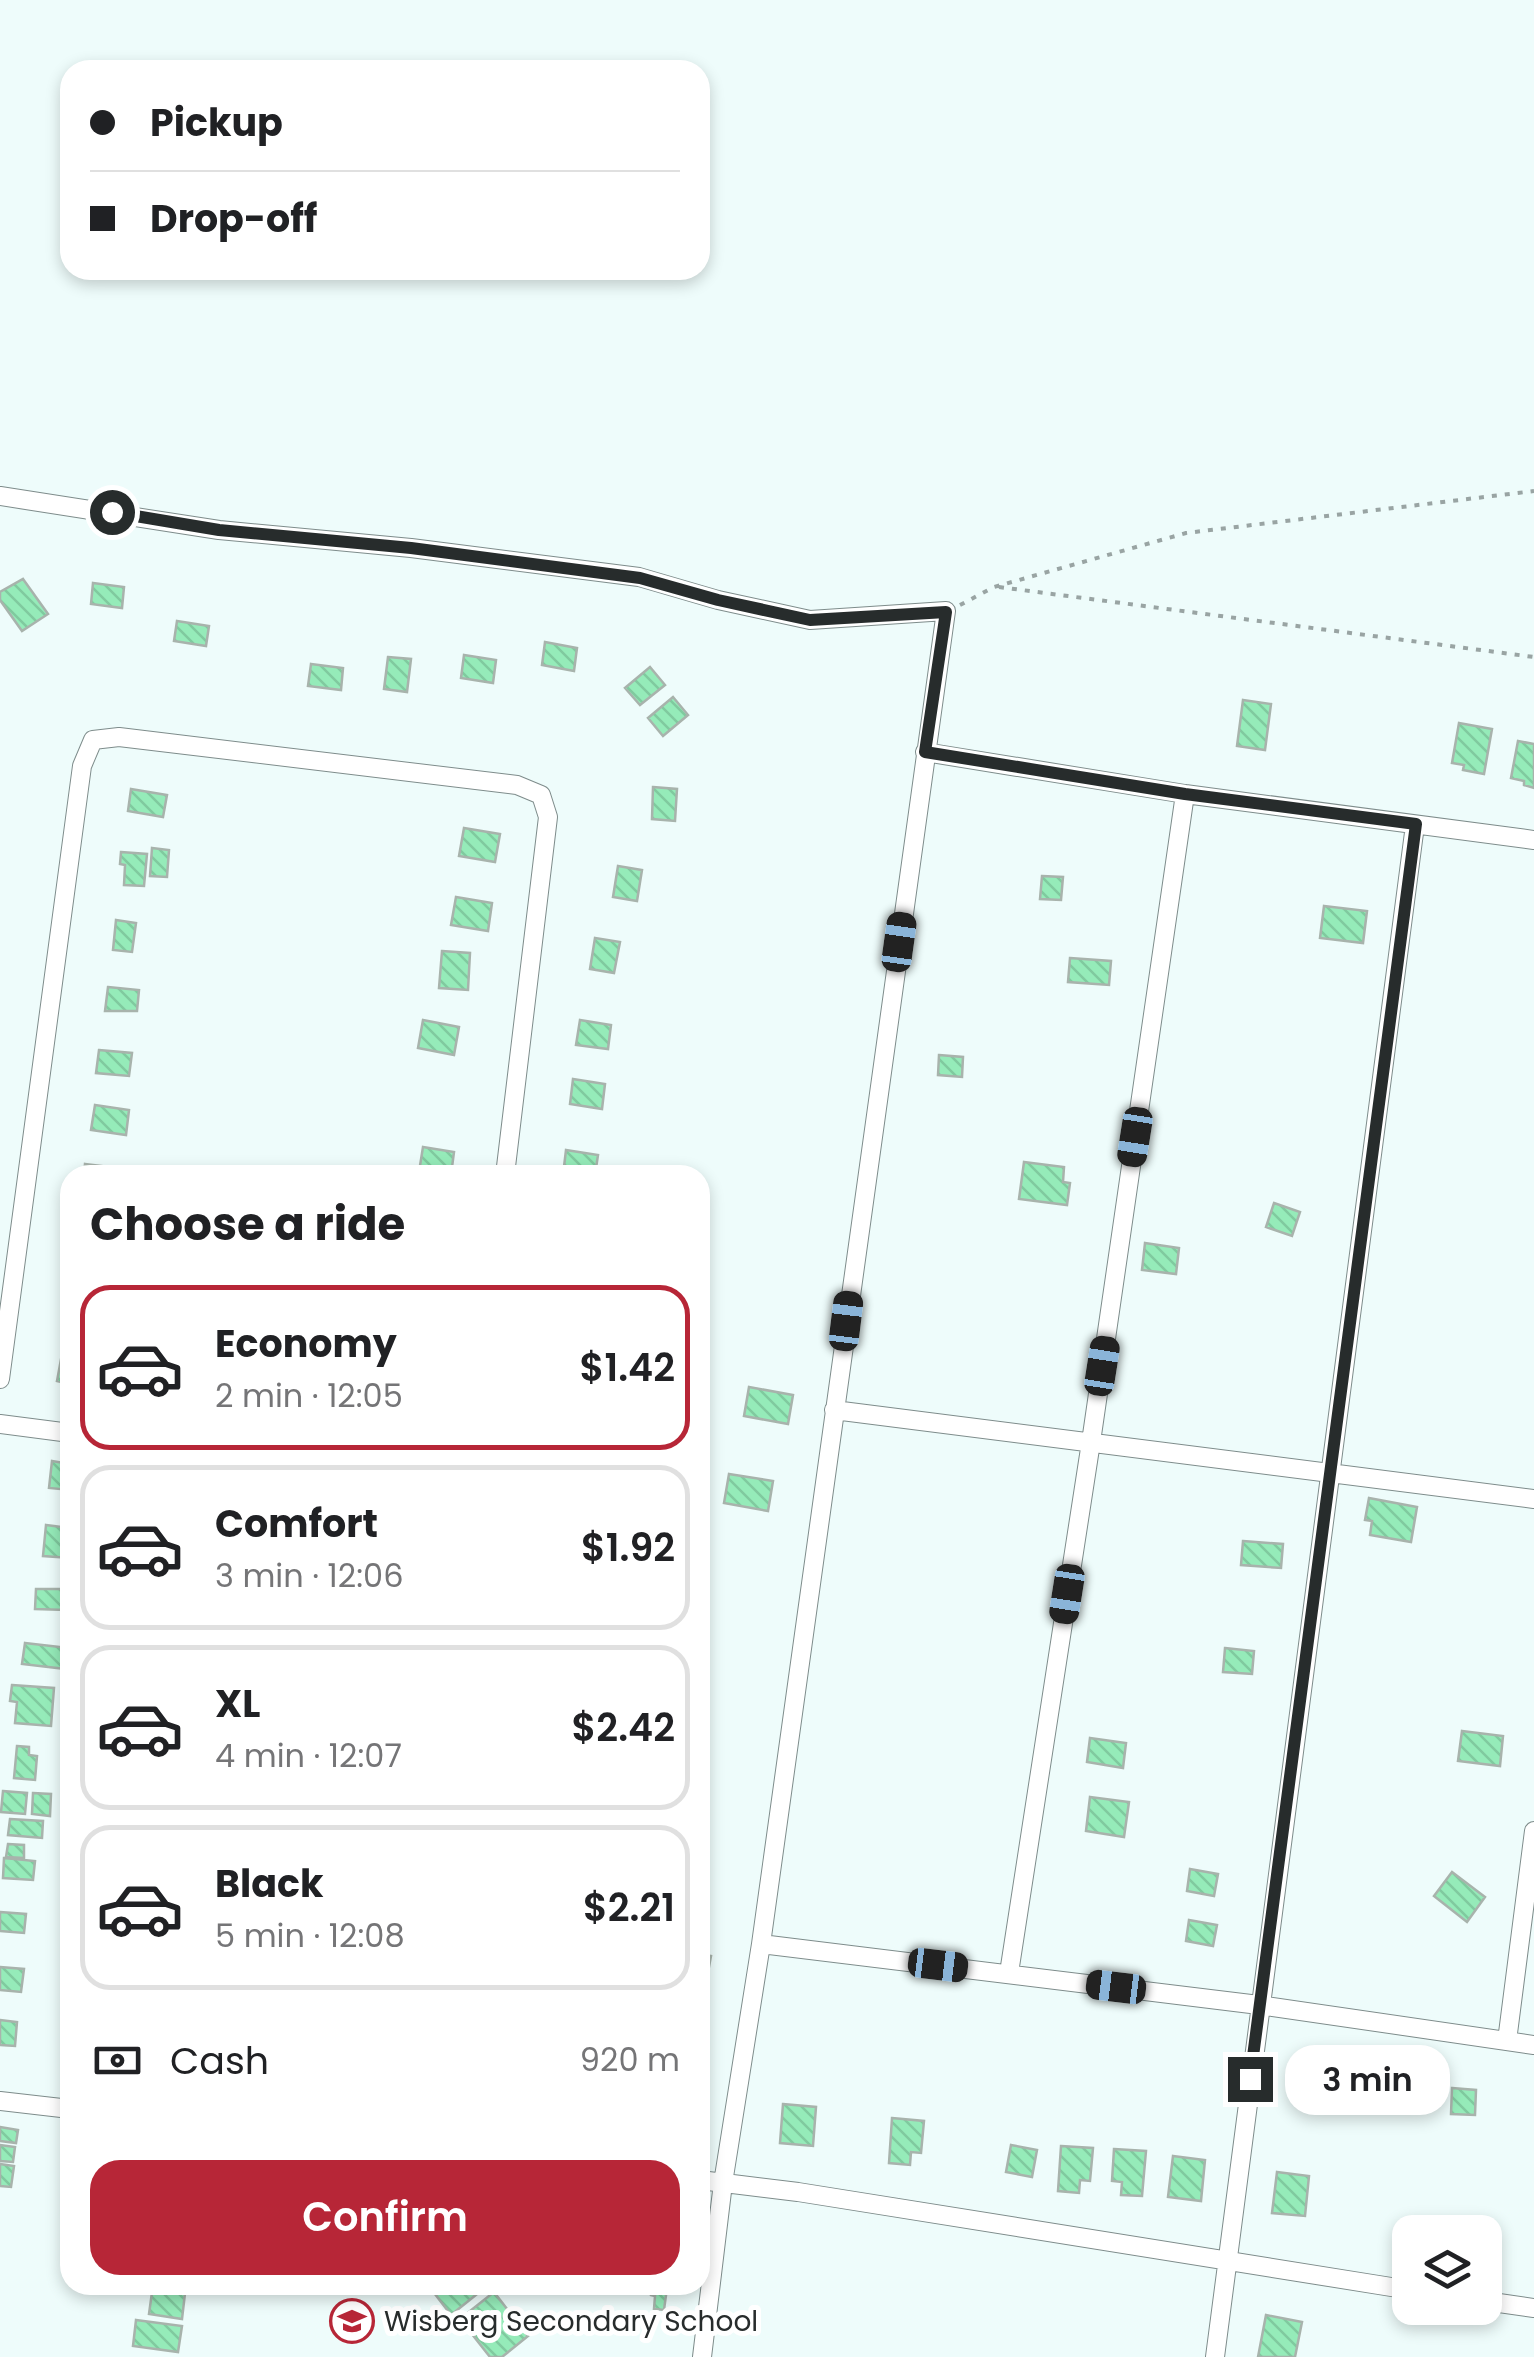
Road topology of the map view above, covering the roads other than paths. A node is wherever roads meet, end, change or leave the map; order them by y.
1 (0, 496) edge
2 (925, 752) junction
3 (1185, 794) junction
4 (1416, 824) junction
5 (1534, 840) edge
6 (506, 1165) edge
7 (0, 1378) edge
8 (834, 1410) junction
9 (0, 1424) edge
10 (60, 1432) edge
11 (1090, 1442) junction
12 (1332, 1474) junction
13 (1534, 1499) edge
14 (1534, 1830) edge
15 (760, 1944) junction
16 (1008, 1974) junction
17 (1259, 2005) junction
18 (1507, 2041) junction
19 (1534, 2046) edge
20 (0, 2101) edge
21 (60, 2108) edge
22 (710, 2181) edge
23 (723, 2183) junction
24 (1228, 2262) junction
25 (1392, 2287) edge
26 (710, 2291) edge
27 (709, 2295) edge
28 (1502, 2303) edge
29 (1534, 2308) edge
30 (702, 2357) edge
31 (1215, 2357) edge

1 - 2 street
2 - 3 street
2 - 8 street
3 - 4 street
3 - 11 street
4 - 5 street
4 - 12 street
6 - 7 street
8 - 11 street
8 - 15 street
9 - 10 street
11 - 12 street
11 - 16 street
12 - 13 street
12 - 17 street
14 - 18 street
15 - 16 street
15 - 23 street
16 - 17 street
17 - 18 street
17 - 24 street
18 - 19 street
20 - 21 street
22 - 23 street
23 - 24 street
23 - 26 street
24 - 25 street
24 - 31 street
27 - 30 street
28 - 29 street

